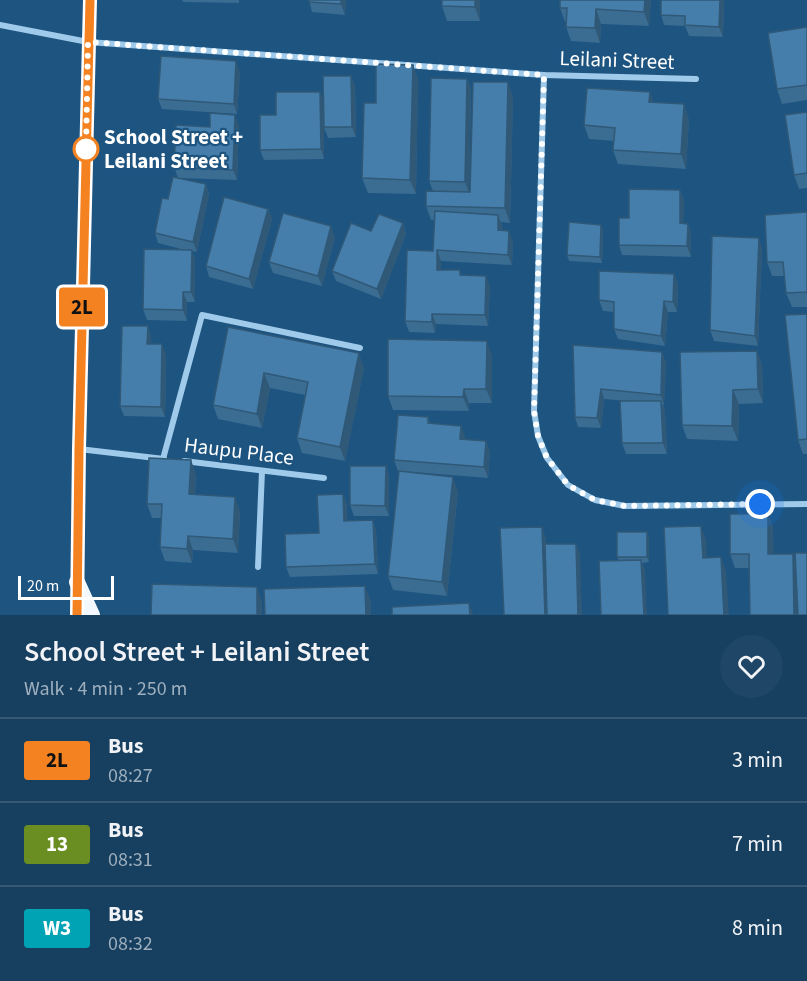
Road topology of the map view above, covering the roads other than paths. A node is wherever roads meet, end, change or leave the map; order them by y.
1 (90, 0) edge
2 (0, 25) edge
3 (88, 42) junction
4 (544, 75) junction
5 (696, 80) dead end
6 (360, 348) dead end
7 (79, 449) junction
8 (163, 459) junction
9 (262, 471) junction
10 (324, 478) dead end
11 (807, 504) edge
12 (258, 567) dead end
13 (77, 582) junction
14 (77, 615) edge
15 (92, 615) edge

1 - 3 main road
2 - 3 street, Leilani Street
3 - 4 street, Leilani Street
3 - 7 main road
4 - 5 street, Leilani Street
4 - 11 street
6 - 8 street
7 - 8 street, Haupu Place
7 - 13 main road
8 - 9 street, Haupu Place
9 - 10 street, Haupu Place
9 - 12 street
13 - 14 main road
13 - 15 highway

